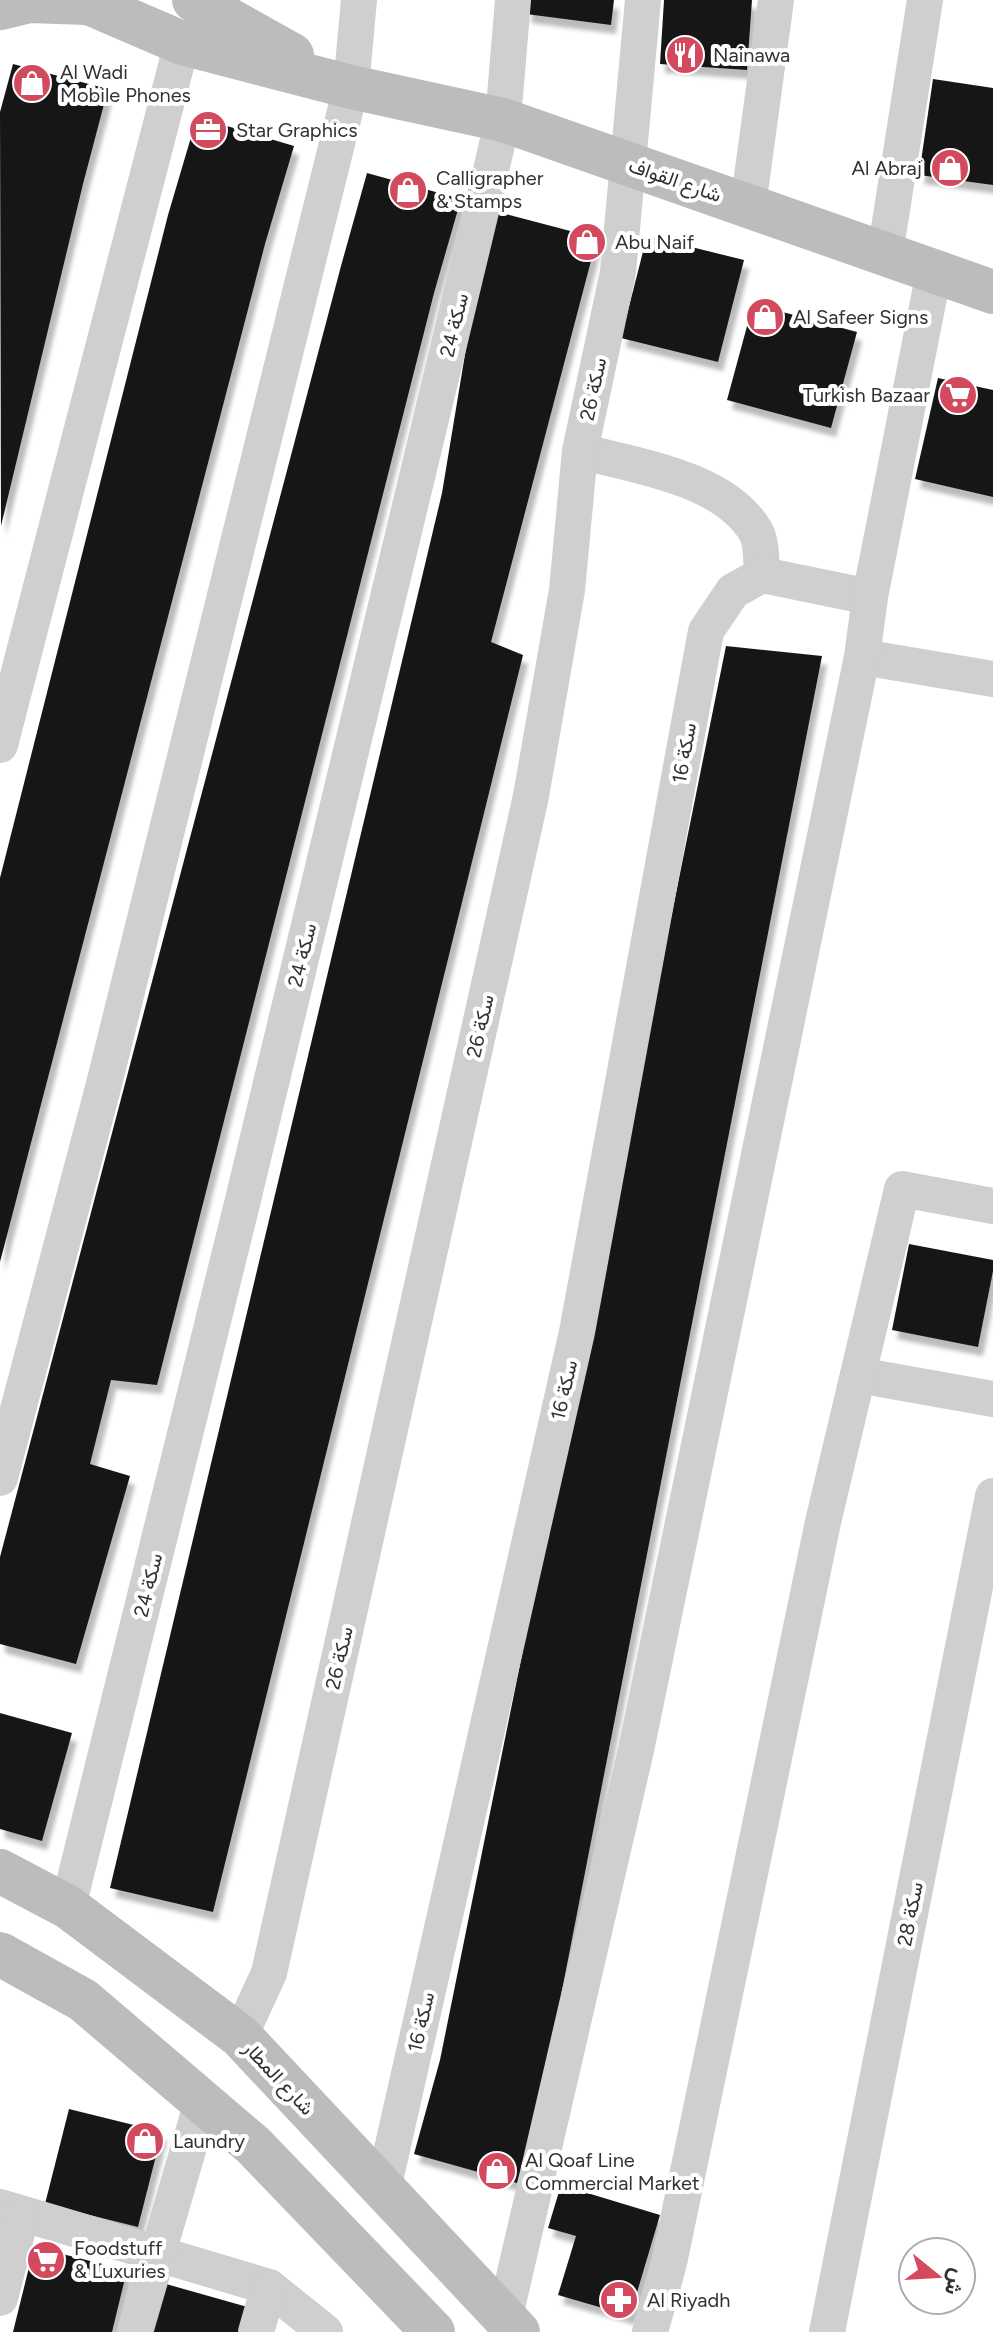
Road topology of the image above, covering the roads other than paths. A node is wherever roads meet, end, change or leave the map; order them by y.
1 (359, 0) edge
2 (513, 0) edge
3 (643, 0) edge
4 (776, 0) edge
5 (925, 0) edge
6 (84, 2) edge
7 (203, 3) edge
8 (0, 8) edge
9 (182, 43) junction
10 (351, 87) junction
11 (503, 120) junction
12 (627, 163) junction
13 (748, 206) junction
14 (885, 254) junction
15 (934, 272) junction
16 (993, 292) edge
17 (580, 451) junction
18 (748, 583) junction
19 (870, 597) junction
20 (862, 657) junction
21 (993, 679) edge
22 (0, 745) edge
23 (993, 1206) edge
24 (858, 1375) junction
25 (993, 1399) edge
26 (0, 1478) edge
27 (991, 1517) edge
28 (0, 1871) edge
29 (68, 1907) junction
30 (0, 1954) edge
31 (240, 2036) junction
32 (202, 2102) junction
33 (383, 2189) junction
34 (11, 2211) edge
35 (157, 2253) junction
36 (269, 2287) junction
37 (0, 2298) edge
38 (512, 2324) edge
39 (135, 2332) edge
40 (256, 2332) edge
41 (325, 2332) edge
42 (433, 2332) edge
43 (650, 2332) edge
44 (827, 2332) edge

1 - 10 street
2 - 11 street, سكة 24
3 - 12 street, سكة 26
4 - 13 street
5 - 14 street
6 - 8 street
6 - 9 street, شارع القواف
7 - 10 street, شارع القواف
9 - 10 street, شارع القواف
9 - 22 street
10 - 11 street, شارع القواف
10 - 26 street
11 - 12 street, شارع القواف
11 - 29 street, سكة 24
12 - 13 street, شارع القواف
12 - 17 street, سكة 26
13 - 14 street, شارع القواف
14 - 15 street, شارع القواف
15 - 16 street, شارع القواف
15 - 19 street
17 - 18 street
17 - 31 street, سكة 26
18 - 19 street
18 - 33 street, سكة 16
19 - 20 street
20 - 21 street
20 - 38 street
23 - 24 street
24 - 25 street
24 - 43 street
27 - 44 street, سكة 28
28 - 29 street, شارع المطار
29 - 31 street, شارع المطار
30 - 32 street
31 - 33 street, شارع المطار
32 - 35 street
32 - 42 street
33 - 38 street, شارع المطار
34 - 35 street
34 - 37 street
35 - 36 street
35 - 39 street
36 - 40 street
36 - 41 street

